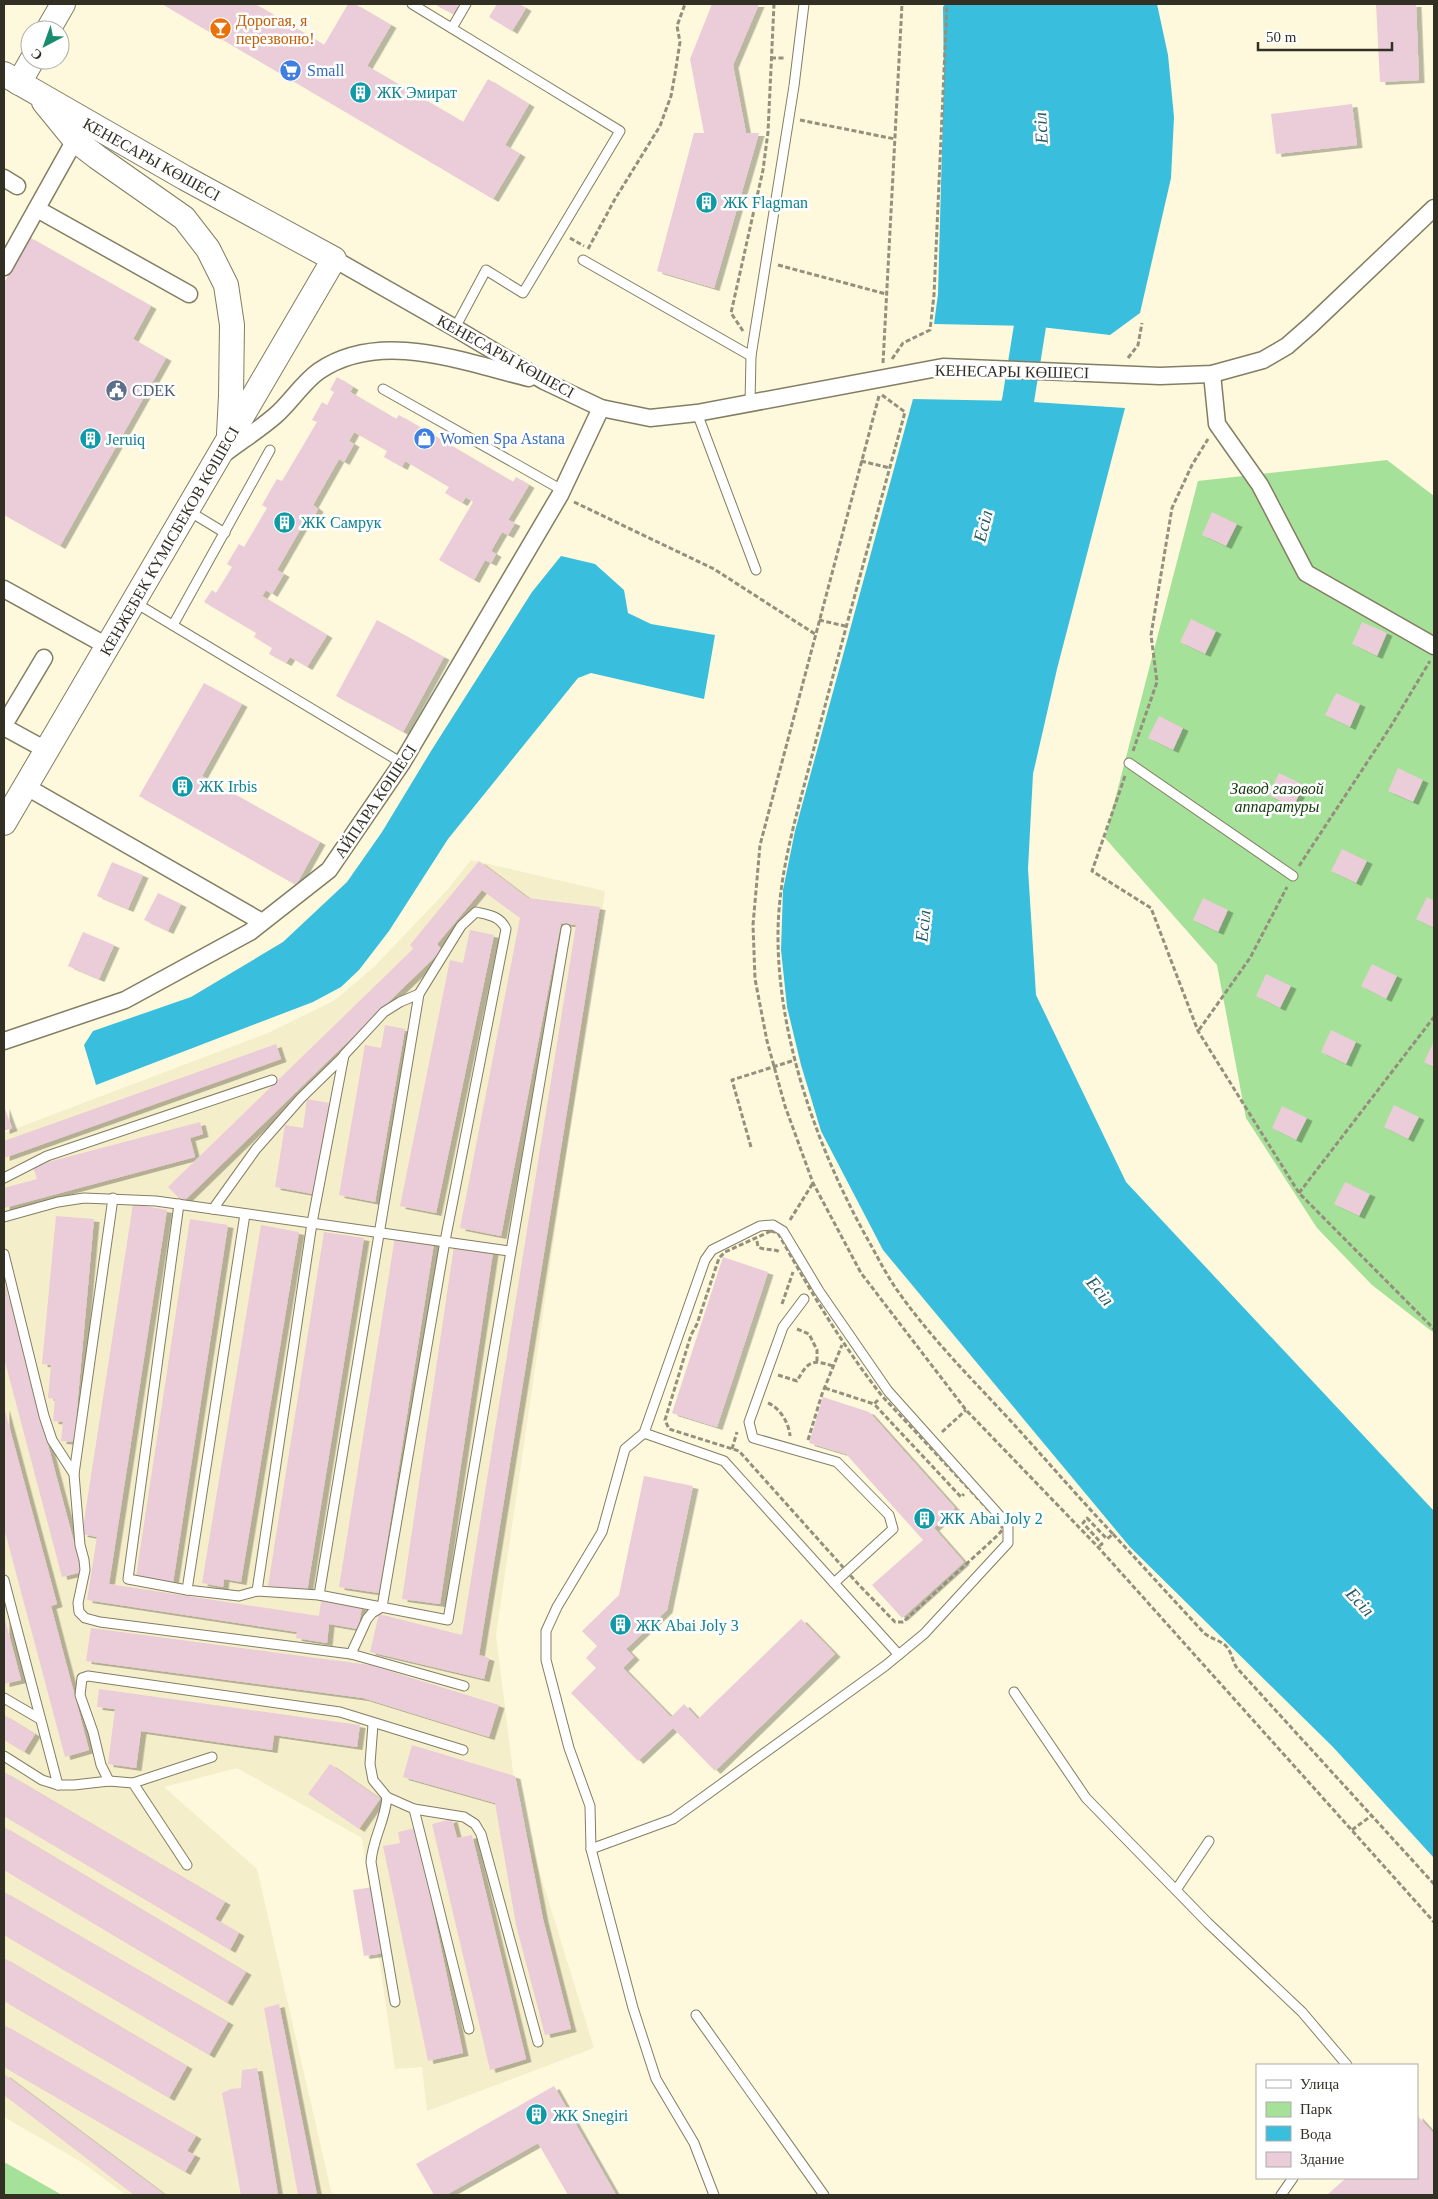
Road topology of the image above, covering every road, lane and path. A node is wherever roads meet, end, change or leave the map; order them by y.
1 (63, 4) edge
2 (412, 4) edge
3 (466, 4) edge
4 (685, 4) edge
5 (774, 4) edge
6 (804, 4) edge
7 (902, 4) edge
8 (947, 4) edge
9 (54, 20) edge
10 (452, 28) junction
11 (21, 70) edge
12 (11, 79) edge
13 (38, 95) junction
14 (768, 114) junction
15 (788, 117) junction
16 (895, 139) junction
17 (75, 140) junction
18 (1434, 208) edge
19 (37, 209) junction
20 (559, 232) junction
21 (588, 249) junction
22 (745, 256) junction
23 (334, 259) junction
24 (583, 260) joint
25 (764, 261) junction
26 (4, 267) edge
27 (189, 294) dead end
28 (886, 294) junction
29 (1142, 323) dead end
30 (455, 328) junction
31 (751, 356) junction
32 (892, 359) dead end
33 (1127, 360) dead end
34 (1212, 374) junction
35 (883, 377) junction
36 (544, 381) junction
37 (383, 389) dead end
38 (879, 393) junction
39 (750, 403) junction
40 (601, 408) junction
41 (697, 413) junction
42 (1217, 424) junction
43 (222, 450) junction
44 (270, 450) dead end
45 (861, 461) junction
46 (890, 468) junction
47 (561, 493) junction
48 (187, 510) junction
49 (225, 533) junction
50 (756, 570) dead end
51 (4, 589) edge
52 (133, 602) junction
53 (819, 620) junction
54 (172, 625) junction
55 (845, 626) junction
56 (816, 634) junction
57 (107, 646) junction
58 (1434, 646) edge
59 (1434, 654) edge
60 (44, 658) dead end
61 (4, 726) edge
62 (46, 750) junction
63 (402, 763) junction
64 (1129, 763) junction
65 (25, 786) junction
66 (4, 823) edge
67 (1292, 876) junction
68 (262, 922) junction
69 (566, 929) dead end
70 (419, 994) junction
71 (1434, 1017) edge
72 (1198, 1031) junction
73 (4, 1041) edge
74 (344, 1055) junction
75 (795, 1060) junction
76 (774, 1066) junction
77 (272, 1080) dead end
78 (751, 1147) dead end
79 (4, 1178) edge
80 (813, 1183) junction
81 (1299, 1193) junction
82 (113, 1198) junction
83 (178, 1204) junction
84 (213, 1209) junction
85 (245, 1214) junction
86 (4, 1217) edge
87 (312, 1223) junction
88 (782, 1231) junction
89 (379, 1232) junction
90 (757, 1238) junction
91 (444, 1241) junction
92 (510, 1251) junction
93 (4, 1254) edge
94 (783, 1254) dead end
95 (804, 1300) dead end
96 (783, 1327) junction
97 (1434, 1329) edge
98 (843, 1341) junction
99 (818, 1361) junction
100 (833, 1366) junction
101 (766, 1371) junction
102 (824, 1388) junction
103 (885, 1394) junction
104 (756, 1400) junction
105 (874, 1404) junction
106 (966, 1410) junction
107 (644, 1433) junction
108 (932, 1442) junction
109 (790, 1449) junction
110 (805, 1453) junction
111 (74, 1474) junction
112 (970, 1488) junction
113 (1113, 1534) junction
114 (1098, 1547) junction
115 (846, 1570) junction
116 (4, 1580) edge
117 (834, 1583) junction
118 (187, 1590) junction
119 (257, 1591) junction
120 (319, 1594) junction
121 (382, 1607) junction
122 (351, 1654) junction
123 (899, 1654) junction
124 (464, 1686) dead end
125 (1014, 1692) dead end
126 (4, 1698) edge
127 (40, 1720) junction
128 (373, 1724) junction
129 (463, 1750) dead end
130 (4, 1756) edge
131 (212, 1757) dead end
132 (110, 1781) junction
133 (133, 1784) junction
134 (58, 1785) junction
135 (387, 1797) junction
136 (414, 1809) junction
137 (1371, 1816) junction
138 (1352, 1830) junction
139 (1209, 1841) dead end
140 (591, 1849) junction
141 (187, 1865) dead end
142 (1434, 1884) edge
143 (1176, 1890) junction
144 (1434, 1922) edge
145 (395, 2002) dead end
146 (696, 2015) dead end
147 (469, 2029) dead end
148 (538, 2042) dead end
149 (1346, 2064) edge
150 (1292, 2179) edge
151 (714, 2195) edge
152 (824, 2195) edge
153 (1281, 2195) edge

1 - 9 street
2 - 10 lane
3 - 10 lane
4 - 21 path
5 - 14 path
6 - 15 lane
7 - 16 path
8 - 32 path
10 - 20 lane
11 - 12 street
12 - 13 street, КЕНЕСАРЫ КӨШЕСІ
13 - 17 street
13 - 23 street, КЕНЕСАРЫ КӨШЕСІ
14 - 15 path
14 - 22 path
15 - 16 path
15 - 25 lane
16 - 28 path
17 - 19 street
17 - 43 street
18 - 34 street, КЕНЕСАРЫ КӨШЕСІ
19 - 26 street
19 - 27 street
20 - 21 path
20 - 30 lane
21 - 24 path
22 - 25 path
22 - 31 path
23 - 30 street, КЕНЕСАРЫ КӨШЕСІ
23 - 43 street, КЕНЖЕБЕК КҮМІСБЕКОВ КӨШЕСІ
24 - 31 lane
25 - 28 path
25 - 31 lane
28 - 35 path
29 - 33 path
30 - 36 street, КЕНЕСАРЫ КӨШЕСІ
31 - 39 lane
34 - 35 street, КЕНЕСАРЫ КӨШЕСІ
34 - 42 street
35 - 38 path
35 - 39 street, КЕНЕСАРЫ КӨШЕСІ
36 - 40 street, КЕНЕСАРЫ КӨШЕСІ
36 - 43 street
37 - 47 lane
38 - 45 path
38 - 46 path
39 - 41 street, КЕНЕСАРЫ КӨШЕСІ
40 - 41 street, КЕНЕСАРЫ КӨШЕСІ
40 - 47 street, АЙПАРА КӨШЕСІ
41 - 50 lane
42 - 58 street
42 - 64 path
43 - 48 street, КЕНЖЕБЕК КҮМІСБЕКОВ КӨШЕСІ
44 - 49 lane
45 - 46 path
45 - 53 path
46 - 55 path
47 - 56 path
47 - 63 street, АЙПАРА КӨШЕСІ
48 - 49 lane
48 - 52 street, КЕНЖЕБЕК КҮМІСБЕКОВ КӨШЕСІ
49 - 54 lane
51 - 57 street
52 - 54 lane
52 - 57 street, КЕНЖЕБЕК КҮМІСБЕКОВ КӨШЕСІ
53 - 55 path
53 - 56 path
54 - 63 lane
55 - 75 path
56 - 76 path
57 - 62 street, КЕНЖЕБЕК КҮМІСБЕКОВ КӨШЕСІ
59 - 67 path
60 - 61 street
61 - 62 street
62 - 65 street, КЕНЖЕБЕК КҮМІСБЕКОВ КӨШЕСІ
63 - 68 street, АЙПАРА КӨШЕСІ
64 - 67 lane
64 - 72 path
65 - 66 street, КЕНЖЕБЕК КҮМІСБЕКОВ КӨШЕСІ
65 - 68 street
67 - 72 path
68 - 73 street, АЙПАРА КӨШЕСІ
69 - 92 lane
70 - 74 lane
70 - 89 lane
70 - 91 lane
71 - 81 path
72 - 81 path
74 - 84 lane
74 - 87 lane
75 - 76 path
75 - 113 path
76 - 78 path
76 - 80 path
77 - 79 lane
80 - 88 path
80 - 106 path
81 - 97 path
82 - 83 lane
82 - 86 lane
82 - 111 lane
83 - 84 lane
83 - 118 lane
84 - 85 lane
85 - 87 lane
85 - 118 lane
87 - 89 lane
87 - 119 lane
88 - 103 lane
88 - 107 lane
89 - 91 lane
89 - 120 lane
90 - 94 path
90 - 98 path
90 - 115 path
91 - 92 lane
91 - 121 lane
92 - 121 lane
93 - 111 lane
95 - 96 lane
96 - 99 path
96 - 101 lane
98 - 100 path
98 - 103 path
99 - 100 path
99 - 101 path
100 - 102 path
101 - 104 lane
102 - 105 path
102 - 110 path
103 - 105 path
103 - 108 lane
103 - 112 path
104 - 109 path
104 - 109 lane
105 - 112 path
106 - 108 path
106 - 114 path
107 - 117 lane
107 - 140 lane
108 - 112 lane
109 - 110 lane
110 - 115 lane
111 - 122 lane
112 - 115 path
112 - 123 lane
113 - 114 path
113 - 137 path
114 - 138 path
115 - 117 lane
116 - 127 lane
117 - 123 lane
118 - 119 lane
119 - 120 lane
120 - 121 lane
121 - 122 lane
122 - 124 lane
123 - 140 lane
125 - 143 lane
126 - 127 lane
127 - 134 lane
128 - 129 lane
128 - 132 lane
128 - 135 lane
130 - 134 lane
131 - 133 lane
132 - 133 lane
132 - 134 lane
133 - 141 lane
135 - 136 lane
135 - 145 lane
136 - 147 lane
136 - 148 lane
137 - 138 path
137 - 142 path
138 - 144 path
139 - 143 lane
140 - 151 lane
143 - 149 lane
146 - 152 lane
150 - 153 lane

